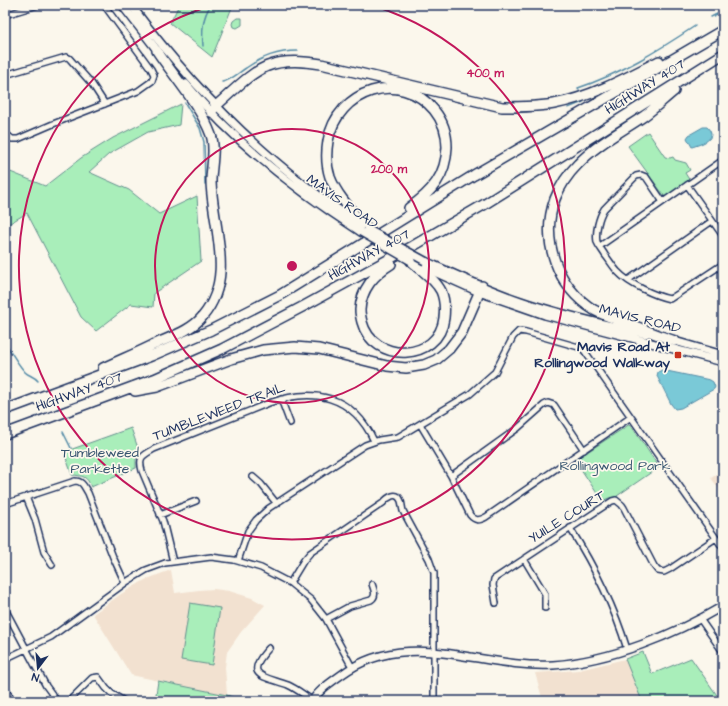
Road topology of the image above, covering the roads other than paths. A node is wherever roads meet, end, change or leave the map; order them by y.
1 (38, 5) edge
2 (104, 5) edge
3 (122, 5) edge
4 (131, 5) edge
5 (5, 15) edge
6 (723, 30) edge
7 (156, 46) junction
8 (694, 47) junction
9 (723, 54) edge
10 (703, 67) junction
11 (5, 75) edge
12 (105, 104) junction
13 (213, 109) junction
14 (5, 133) edge
15 (723, 160) edge
16 (687, 185) junction
17 (663, 202) junction
18 (712, 220) junction
19 (364, 230) junction
20 (384, 230) junction
21 (723, 236) edge
22 (413, 246) junction
23 (600, 246) junction
24 (411, 261) junction
25 (723, 264) edge
26 (628, 280) junction
27 (481, 289) junction
28 (676, 341) junction
29 (723, 355) edge
30 (723, 362) edge
31 (71, 386) junction
32 (116, 394) junction
33 (281, 399) junction
34 (5, 410) edge
35 (631, 417) junction
36 (290, 423) dead end
37 (420, 424) junction
38 (5, 434) edge
39 (374, 441) junction
40 (584, 450) junction
41 (451, 476) junction
42 (253, 477) dead end
43 (26, 497) junction
44 (196, 501) dead end
45 (5, 504) edge
46 (277, 504) junction
47 (160, 515) junction
48 (570, 528) junction
49 (716, 538) junction
50 (723, 548) edge
51 (524, 559) junction
52 (238, 561) junction
53 (173, 562) junction
54 (52, 565) dead end
55 (126, 583) junction
56 (290, 583) junction
57 (372, 584) dead end
58 (496, 602) dead end
59 (723, 606) edge
60 (545, 608) dead end
61 (5, 609) edge
62 (326, 619) junction
63 (700, 619) junction
64 (26, 648) junction
65 (269, 648) dead end
66 (627, 649) junction
67 (434, 651) junction
68 (723, 652) edge
69 (5, 659) edge
70 (352, 667) junction
71 (5, 690) edge
72 (11, 701) edge
73 (57, 701) edge
74 (69, 701) edge
75 (124, 701) edge
76 (312, 701) edge
77 (434, 701) edge

1 - 5 street
2 - 12 street
3 - 7 main road, MAVIS ROAD
4 - 7 main road, MAVIS ROAD
6 - 8 highway, HIGHWAY 407
7 - 13 main road, MAVIS ROAD
7 - 31 highway
8 - 13 highway
8 - 20 highway, HIGHWAY 407
9 - 10 highway, HIGHWAY 407
10 - 22 highway, HIGHWAY 407
10 - 28 highway
11 - 12 street
12 - 14 street
13 - 19 main road, MAVIS ROAD
15 - 16 street
16 - 17 street
16 - 18 street
17 - 23 street
17 - 23 street
18 - 21 street
18 - 26 street
19 - 20 highway
19 - 24 main road, MAVIS ROAD, bridge
19 - 27 main road, MAVIS ROAD, bridge
20 - 31 highway, HIGHWAY 407
22 - 24 highway
22 - 32 highway, HIGHWAY 407
23 - 26 street
24 - 27 main road, MAVIS ROAD
25 - 26 street
27 - 28 main road, MAVIS ROAD
27 - 30 main road, MAVIS ROAD
27 - 32 highway
28 - 29 main road, MAVIS ROAD
31 - 34 highway, HIGHWAY 407
32 - 38 highway, HIGHWAY 407
33 - 36 street
33 - 39 street, TUMBLEWEED TRAIL
33 - 47 street, TUMBLEWEED TRAIL
35 - 37 street
35 - 40 street
35 - 49 street
37 - 39 street
37 - 41 street
39 - 46 street
40 - 41 street
40 - 41 street
42 - 46 street
43 - 45 street
43 - 54 street
43 - 55 street
44 - 47 street
46 - 52 street
47 - 53 street, TUMBLEWEED TRAIL
48 - 49 street, YUILE COURT
48 - 51 street, YUILE COURT
48 - 66 street
49 - 50 street
51 - 58 street, YUILE COURT
51 - 60 street
52 - 53 street
52 - 56 street
53 - 55 street
55 - 64 street
56 - 62 street
56 - 67 street
57 - 62 street
59 - 63 main road
61 - 64 street
62 - 70 street
63 - 66 main road
63 - 68 street
64 - 69 street
64 - 73 street
65 - 76 street
66 - 67 main road
67 - 70 main road
67 - 77 street
70 - 76 main road
71 - 72 main road
74 - 75 street

